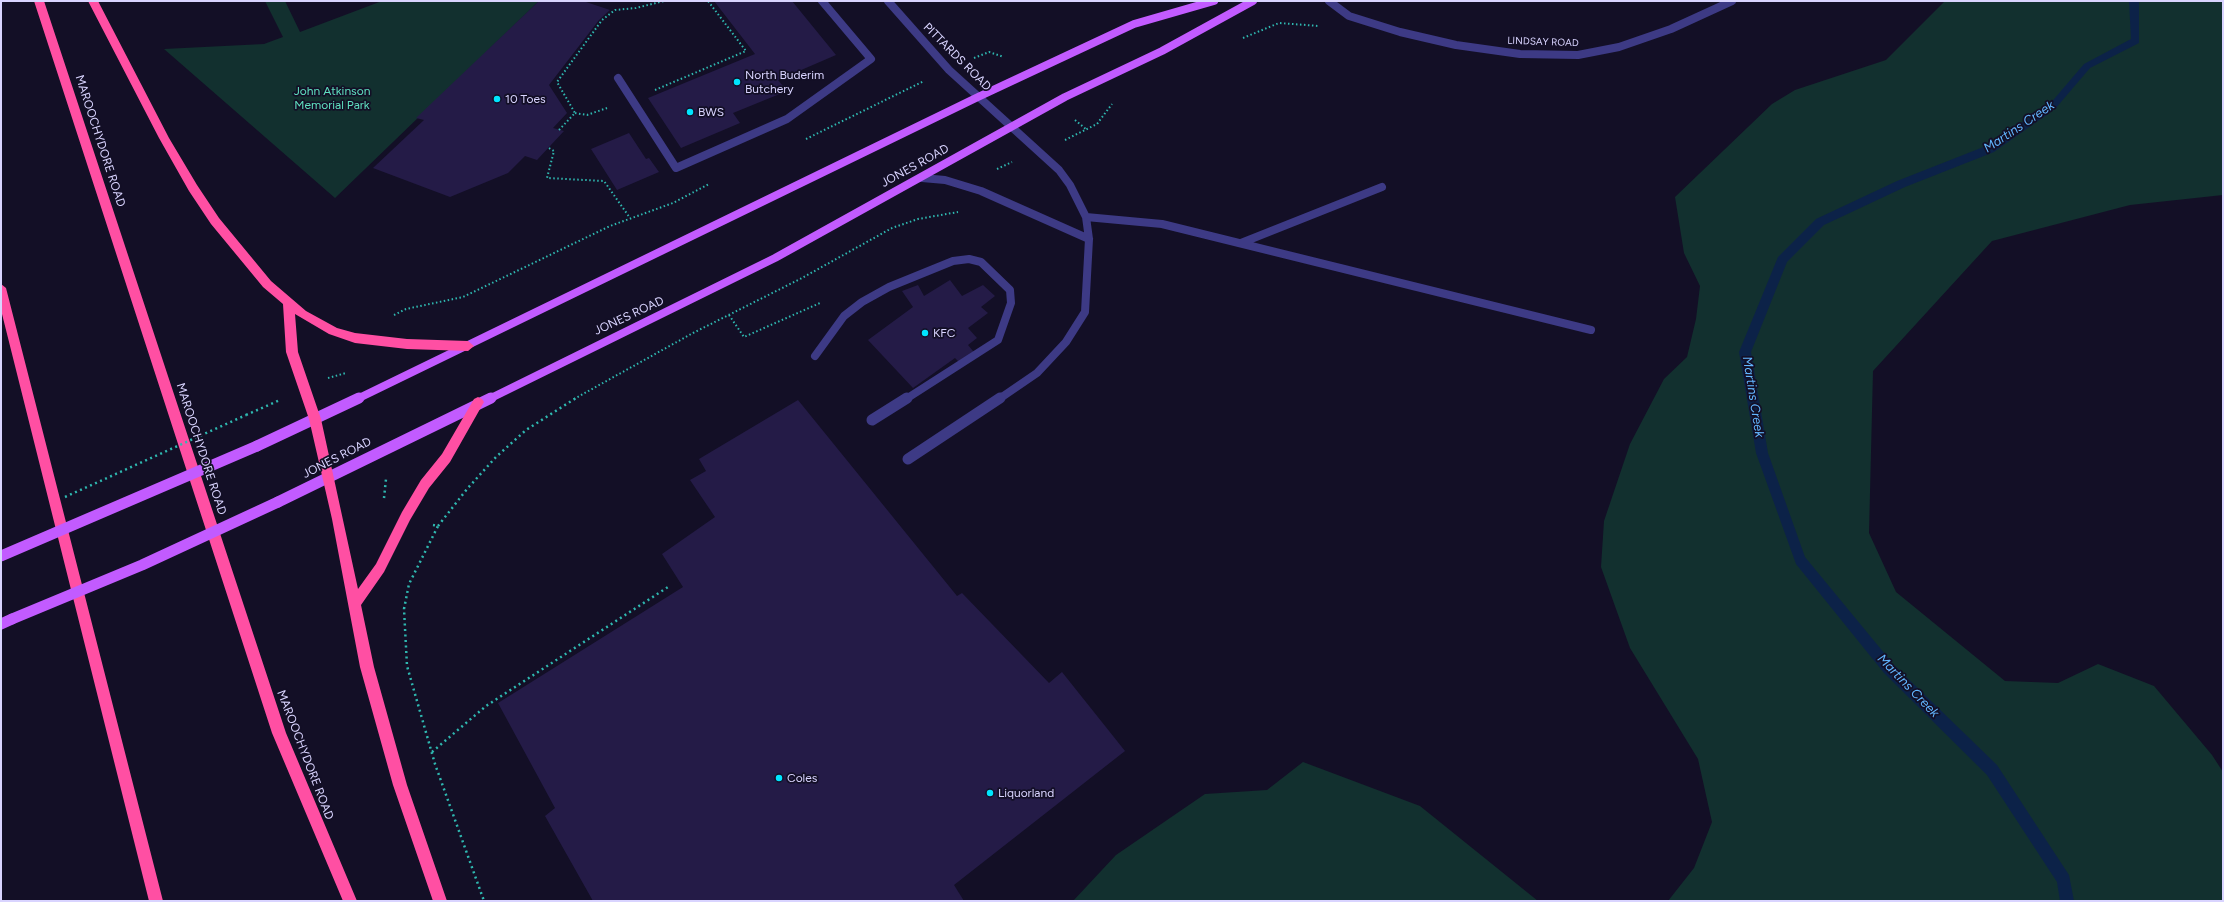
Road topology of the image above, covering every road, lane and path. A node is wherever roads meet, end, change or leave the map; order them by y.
1 (39, 1) edge
2 (93, 1) edge
3 (664, 1) edge
4 (708, 1) edge
5 (822, 1) edge
6 (888, 1) edge
7 (1214, 1) edge
8 (1253, 1) edge
9 (1329, 1) edge
10 (1732, 1) edge
11 (1349, 16) junction
12 (1237, 41) dead end
13 (949, 70) junction
14 (1025, 76) junction
15 (618, 78) dead end
16 (978, 96) junction
17 (632, 100) junction
18 (1056, 102) junction
19 (1114, 103) dead end
20 (575, 113) junction
21 (1012, 127) junction
22 (559, 130) dead end
23 (1087, 130) junction
24 (802, 140) dead end
25 (549, 148) dead end
26 (1039, 151) junction
27 (922, 178) junction
28 (714, 181) dead end
29 (1382, 187) dead end
30 (981, 190) junction
31 (1086, 217) junction
32 (630, 218) junction
33 (1088, 239) junction
34 (1241, 244) junction
35 (1, 288) edge
36 (824, 301) dead end
37 (288, 302) junction
38 (729, 315) junction
39 (1590, 330) dead end
40 (379, 341) junction
41 (468, 346) junction
42 (815, 356) dead end
43 (346, 372) dead end
44 (478, 402) junction
45 (246, 415) dead end
46 (315, 419) junction
47 (872, 420) dead end
48 (908, 459) dead end
49 (328, 477) junction
50 (59, 500) dead end
51 (438, 526) dead end
52 (1, 556) edge
53 (668, 587) dead end
54 (354, 605) junction
55 (1, 624) edge
56 (432, 752) dead end
57 (156, 901) edge
58 (350, 901) edge
59 (440, 901) edge

1 - 58 highway, MAROOCHYDORE ROAD
2 - 37 highway
3 - 20 path
4 - 17 path
5 - 17 street
6 - 13 street, PITTARDS ROAD
7 - 14 main road
8 - 18 main road, JONES ROAD
9 - 11 street, LINDSAY ROAD
10 - 11 street, LINDSAY ROAD
11 - 12 path
13 - 14 path
13 - 16 street, PITTARDS ROAD
13 - 24 path
14 - 16 main road
15 - 17 street
16 - 21 street, PITTARDS ROAD
16 - 41 main road
17 - 20 path
18 - 21 main road, JONES ROAD
18 - 23 path
19 - 23 path
20 - 22 path
21 - 26 street, PITTARDS ROAD
21 - 27 main road, JONES ROAD
23 - 26 path
25 - 32 path
26 - 30 path
26 - 31 street, PITTARDS ROAD
27 - 30 street
27 - 44 main road, JONES ROAD
28 - 32 path
29 - 34 street
30 - 33 street
30 - 38 path
31 - 33 street
31 - 34 street
32 - 40 path
33 - 48 street
34 - 39 street
35 - 57 highway
36 - 38 path
37 - 40 highway
37 - 46 highway
38 - 51 path
40 - 41 highway
40 - 43 path
41 - 46 main road
42 - 47 street
44 - 49 main road, JONES ROAD
44 - 54 highway
45 - 50 path, bridge
46 - 49 highway
46 - 52 main road, bridge
49 - 54 highway
49 - 55 main road, JONES ROAD, bridge
53 - 56 path
54 - 59 highway

